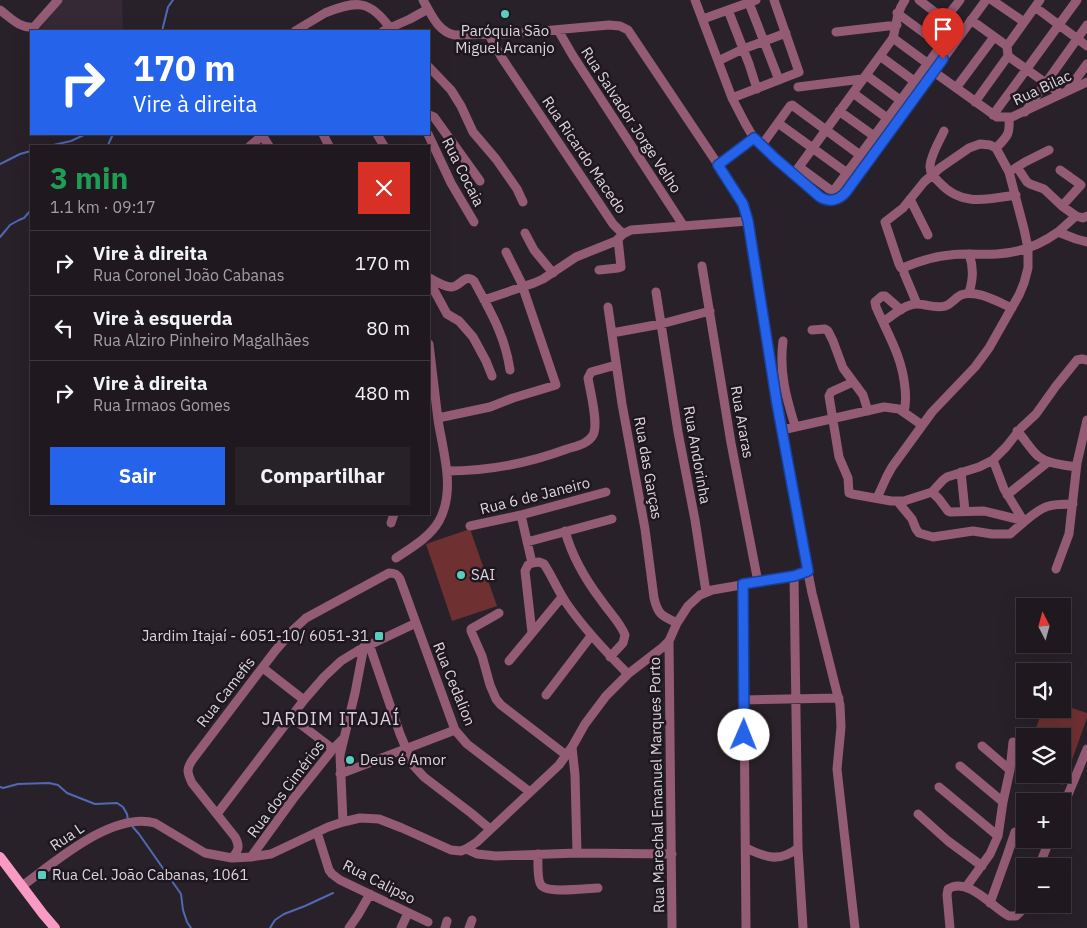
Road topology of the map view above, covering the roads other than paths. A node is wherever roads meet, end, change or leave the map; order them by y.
1 (58, 0) edge
2 (423, 0) edge
3 (695, 0) edge
4 (774, 0) edge
5 (905, 0) edge
6 (919, 0) edge
7 (959, 0) edge
8 (986, 0) edge
9 (992, 0) edge
10 (1011, 0) edge
11 (1078, 0) edge
12 (753, 1) edge
13 (1038, 4) edge
14 (428, 9) junction
15 (1004, 9) junction
16 (0, 10) edge
17 (728, 10) junction
18 (897, 13) junction
19 (703, 19) junction
20 (944, 19) junction
21 (971, 20) junction
22 (1024, 22) junction
23 (896, 25) junction
24 (1058, 25) junction
25 (1087, 25) edge
26 (394, 29) edge
27 (297, 30) edge
28 (558, 30) junction
29 (836, 32) dead end
30 (786, 33) junction
31 (489, 35) junction
32 (931, 37) junction
33 (994, 37) junction
34 (893, 38) junction
35 (1077, 39) junction
36 (764, 41) junction
37 (1087, 46) edge
38 (743, 49) junction
39 (1008, 51) junction
40 (880, 56) junction
41 (718, 61) junction
42 (927, 63) junction
43 (1087, 64) edge
44 (430, 68) edge
45 (1027, 69) junction
46 (934, 72) junction
47 (864, 77) junction
48 (779, 80) junction
49 (914, 81) junction
50 (1045, 82) junction
51 (1087, 82) edge
52 (798, 87) dead end
53 (956, 88) junction
54 (757, 89) junction
55 (853, 93) junction
56 (1064, 93) junction
57 (732, 98) junction
58 (900, 100) junction
59 (975, 102) junction
60 (839, 111) junction
61 (1025, 112) junction
62 (430, 115) edge
63 (993, 115) junction
64 (887, 118) junction
65 (1009, 118) junction
66 (778, 123) junction
67 (826, 130) junction
68 (944, 131) dead end
69 (263, 135) edge
70 (428, 135) edge
71 (874, 136) junction
72 (754, 138) junction
73 (762, 144) junction
74 (251, 145) edge
75 (813, 148) junction
76 (996, 148) junction
77 (1049, 150) dead end
78 (860, 155) junction
79 (718, 165) junction
80 (797, 170) junction
81 (1013, 170) junction
82 (1060, 170) dead end
83 (847, 173) junction
84 (932, 174) junction
85 (480, 181) dead end
86 (1016, 195) junction
87 (910, 199) junction
88 (523, 202) dead end
89 (1062, 206) junction
90 (1076, 216) junction
91 (1087, 216) edge
92 (748, 221) junction
93 (474, 222) dead end
94 (683, 226) junction
95 (1058, 232) junction
96 (525, 233) dead end
97 (928, 235) dead end
98 (620, 236) junction
99 (1084, 242) edge
100 (1028, 248) junction
101 (506, 252) dead end
102 (969, 254) junction
103 (702, 266) dead end
104 (904, 268) junction
105 (599, 270) dead end
106 (553, 273) junction
107 (430, 280) edge
108 (430, 282) edge
109 (522, 286) junction
110 (656, 292) dead end
111 (969, 293) junction
112 (484, 300) junction
113 (917, 304) junction
114 (608, 307) dead end
115 (1012, 308) junction
116 (901, 310) junction
117 (710, 311) junction
118 (883, 322) junction
119 (661, 324) junction
120 (812, 330) dead end
121 (612, 333) junction
122 (783, 341) dead end
123 (430, 360) edge
124 (1087, 360) edge
125 (616, 366) junction
126 (510, 370) dead end
127 (492, 376) dead end
128 (853, 382) junction
129 (433, 408) edge
130 (868, 411) junction
131 (904, 412) junction
132 (438, 418) junction
133 (833, 418) junction
134 (1087, 420) edge
135 (922, 425) junction
136 (795, 426) junction
137 (782, 430) junction
138 (1017, 432) junction
139 (1087, 457) edge
140 (993, 460) junction
141 (1048, 462) junction
142 (1076, 465) junction
143 (447, 471) junction
144 (961, 472) junction
145 (606, 492) dead end
146 (932, 492) junction
147 (1008, 495) junction
148 (877, 498) junction
149 (898, 502) junction
150 (1073, 504) junction
151 (965, 511) junction
152 (394, 515) edge
153 (521, 516) junction
154 (612, 519) dead end
155 (1024, 520) junction
156 (391, 523) dead end
157 (470, 526) dead end
158 (565, 531) junction
159 (527, 542) junction
160 (396, 558) dead end
161 (532, 563) junction
162 (1056, 569) dead end
163 (808, 571) junction
164 (794, 576) junction
165 (381, 577) joint
166 (758, 582) junction
167 (743, 584) junction
168 (706, 592) junction
169 (562, 597) junction
170 (499, 614) dead end
171 (416, 623) junction
172 (677, 624) junction
173 (532, 633) junction
174 (591, 636) junction
175 (669, 641) junction
176 (366, 645) junction
177 (610, 657) junction
178 (509, 660) dead end
179 (263, 668) junction
180 (628, 674) junction
181 (546, 695) dead end
182 (839, 698) junction
183 (795, 699) junction
184 (304, 700) junction
185 (744, 700) junction
186 (291, 717) junction
187 (455, 730) junction
188 (343, 739) junction
189 (1013, 742) dead end
190 (982, 746) dead end
191 (333, 749) junction
192 (406, 749) junction
193 (1087, 749) edge
194 (569, 751) junction
195 (559, 765) junction
196 (960, 766) dead end
197 (1010, 770) junction
198 (340, 774) junction
199 (575, 775) junction
200 (939, 787) dead end
201 (530, 792) junction
202 (1069, 793) edge
203 (1003, 802) junction
204 (217, 814) junction
205 (918, 814) dead end
206 (343, 822) junction
207 (490, 829) junction
208 (317, 832) junction
209 (1015, 832) dead end
210 (998, 836) junction
211 (746, 848) junction
212 (798, 848) junction
213 (466, 849) junction
214 (538, 854) junction
215 (577, 854) junction
216 (672, 854) junction
217 (251, 857) junction
218 (0, 858) edge
219 (232, 858) junction
220 (982, 866) junction
221 (22, 886) junction
222 (966, 887) junction
223 (598, 888) dead end
224 (370, 894) junction
225 (990, 903) junction
226 (408, 913) junction
227 (1019, 913) edge
228 (428, 922) dead end
229 (55, 928) edge
230 (349, 928) edge
231 (401, 928) edge
232 (672, 928) edge
233 (746, 928) edge
234 (803, 928) edge
235 (855, 928) edge
236 (950, 928) edge

1 - 16 street
2 - 14 street
3 - 19 street
4 - 30 street
5 - 18 street
6 - 20 street
7 - 20 street
8 - 21 street
9 - 15 street
10 - 15 street
11 - 24 street
12 - 17 street
12 - 36 street
13 - 22 street
13 - 24 street
14 - 26 street
14 - 31 street
15 - 22 street
17 - 19 street
17 - 38 street
18 - 23 street
18 - 32 street
19 - 41 street
20 - 32 street
21 - 33 street
21 - 46 street
22 - 39 street
23 - 29 street
23 - 34 street
24 - 35 street
24 - 45 street
25 - 35 street
26 - 27 street
28 - 31 street
28 - 79 street
28 - 94 street, Rua Salvador Jorge Velho
30 - 36 street
30 - 48 street
31 - 98 street, Rua Ricardo Macedo
32 - 42 street
33 - 39 street
33 - 53 street
34 - 40 street
34 - 42 street
35 - 37 street
35 - 50 street
36 - 38 street
36 - 48 street
38 - 41 street
38 - 54 street
39 - 45 street
39 - 59 street
40 - 47 street
40 - 49 street
41 - 57 street
42 - 49 street
43 - 56 street
44 - 88 street
45 - 50 street
45 - 63 street
46 - 53 street, Rua Bilac
46 - 80 street
47 - 52 street
47 - 55 street
47 - 58 street
48 - 54 street
49 - 58 street
50 - 56 street
50 - 61 street
51 - 56 street, Rua Bilac
53 - 59 street, Rua Bilac
54 - 57 street
55 - 60 street
55 - 64 street
56 - 61 street, Rua Bilac
57 - 72 street
58 - 64 street
59 - 63 street, Rua Bilac
60 - 67 street
60 - 71 street
61 - 65 street, Rua Bilac
62 - 85 street
63 - 65 street, Rua Bilac
64 - 71 street
65 - 76 street
66 - 67 street
66 - 73 street
66 - 75 street
67 - 75 street
67 - 78 street
68 - 84 street
69 - 74 street
70 - 93 street, Rua Cocaia
71 - 78 street
72 - 73 street
72 - 79 street
73 - 80 street
75 - 80 street
75 - 83 street
76 - 81 street
76 - 84 street
77 - 81 street
78 - 83 street
79 - 92 street
80 - 83 street
81 - 86 street
81 - 89 street
82 - 89 street
84 - 86 street
84 - 87 street
86 - 100 street
87 - 97 street
87 - 104 street
89 - 90 street
90 - 91 street
90 - 95 street
92 - 94 street, Rua Ricardo Macedo
92 - 137 street
94 - 98 street, Rua Ricardo Macedo
95 - 99 street
95 - 100 street
96 - 106 street
98 - 105 street
98 - 106 street
100 - 102 street
100 - 115 street
101 - 109 street
102 - 104 street
102 - 111 street
103 - 117 street, Rua Araras
104 - 113 street
106 - 109 street
107 - 112 street
108 - 127 street
109 - 112 street
109 - 132 street
110 - 119 street, Rua Andorinha
111 - 113 street
111 - 115 street
112 - 126 street
113 - 116 street
114 - 121 street, Rua das Garças
115 - 135 street
116 - 118 street
116 - 118 street
117 - 119 street
117 - 166 street, Rua Araras
118 - 131 street
119 - 121 street
119 - 168 street, Rua Andorinha
120 - 128 street
121 - 125 street, Rua das Garças
122 - 136 street
123 - 129 street
124 - 138 street
125 - 143 street
125 - 172 street, Rua das Garças
128 - 130 street
128 - 133 street
129 - 132 street
130 - 131 street
130 - 133 street
131 - 135 street
132 - 143 street
133 - 136 street
133 - 148 street
134 - 142 street
135 - 148 street
136 - 137 street
137 - 163 street
138 - 140 street
138 - 141 street
139 - 142 street
140 - 144 street
140 - 147 street
141 - 142 street
141 - 147 street
142 - 150 street
143 - 160 street
144 - 146 street
144 - 151 street
145 - 153 street, Rua 6 de Janeiro
146 - 149 street
146 - 151 street
147 - 155 street
148 - 149 street
149 - 155 street
150 - 155 street
150 - 162 street
151 - 155 street
152 - 156 street
153 - 157 street, Rua 6 de Janeiro
153 - 159 street
154 - 158 street
158 - 159 street
158 - 177 street
159 - 161 street
161 - 169 street
161 - 173 street
163 - 164 street
163 - 182 street
164 - 166 street
164 - 183 street
165 - 171 street, Rua Cedalion
165 - 179 street, Rua Camefis
166 - 167 street
167 - 168 street
167 - 185 street
168 - 172 street
169 - 173 street
169 - 174 street
170 - 194 street
171 - 176 street
171 - 187 street, Rua Cedalion
172 - 175 street
173 - 178 street
174 - 177 street
174 - 181 street
175 - 180 street
175 - 216 street, Rua Marechal Emanuel Marques Porto
176 - 184 street
176 - 188 street
176 - 192 street
177 - 180 street
179 - 184 street
179 - 204 street, Rua Camefis
180 - 194 street
182 - 183 street
182 - 235 street
183 - 185 street
183 - 212 street
184 - 186 street
185 - 211 street
186 - 191 street
186 - 204 street
187 - 192 street
187 - 201 street, Rua Cedalion
188 - 191 street, Rua dos Cimérios
188 - 198 street
189 - 197 street
190 - 197 street
191 - 217 street, Rua dos Cimérios
192 - 198 street
192 - 207 street
193 - 202 street
194 - 195 street
194 - 199 street
195 - 199 street
195 - 201 street
196 - 203 street
197 - 203 street
198 - 206 street
199 - 215 street
200 - 210 street
201 - 207 street
203 - 210 street
204 - 219 street, Rua Camefis
205 - 220 street
206 - 208 street
206 - 213 street
207 - 213 street
208 - 217 street
208 - 224 street, Rua Calipso
209 - 225 street
210 - 220 street
211 - 212 street
211 - 233 street
212 - 234 street
213 - 214 street
214 - 215 street
214 - 223 street
215 - 216 street
216 - 232 street, Rua Marechal Emanuel Marques Porto
217 - 219 street
218 - 221 main road
219 - 221 street, Rua L
220 - 222 street
221 - 229 main road
222 - 225 street
222 - 236 street
224 - 226 street, Rua Calipso
224 - 230 street
225 - 227 street
226 - 228 street, Rua Calipso
226 - 231 street

